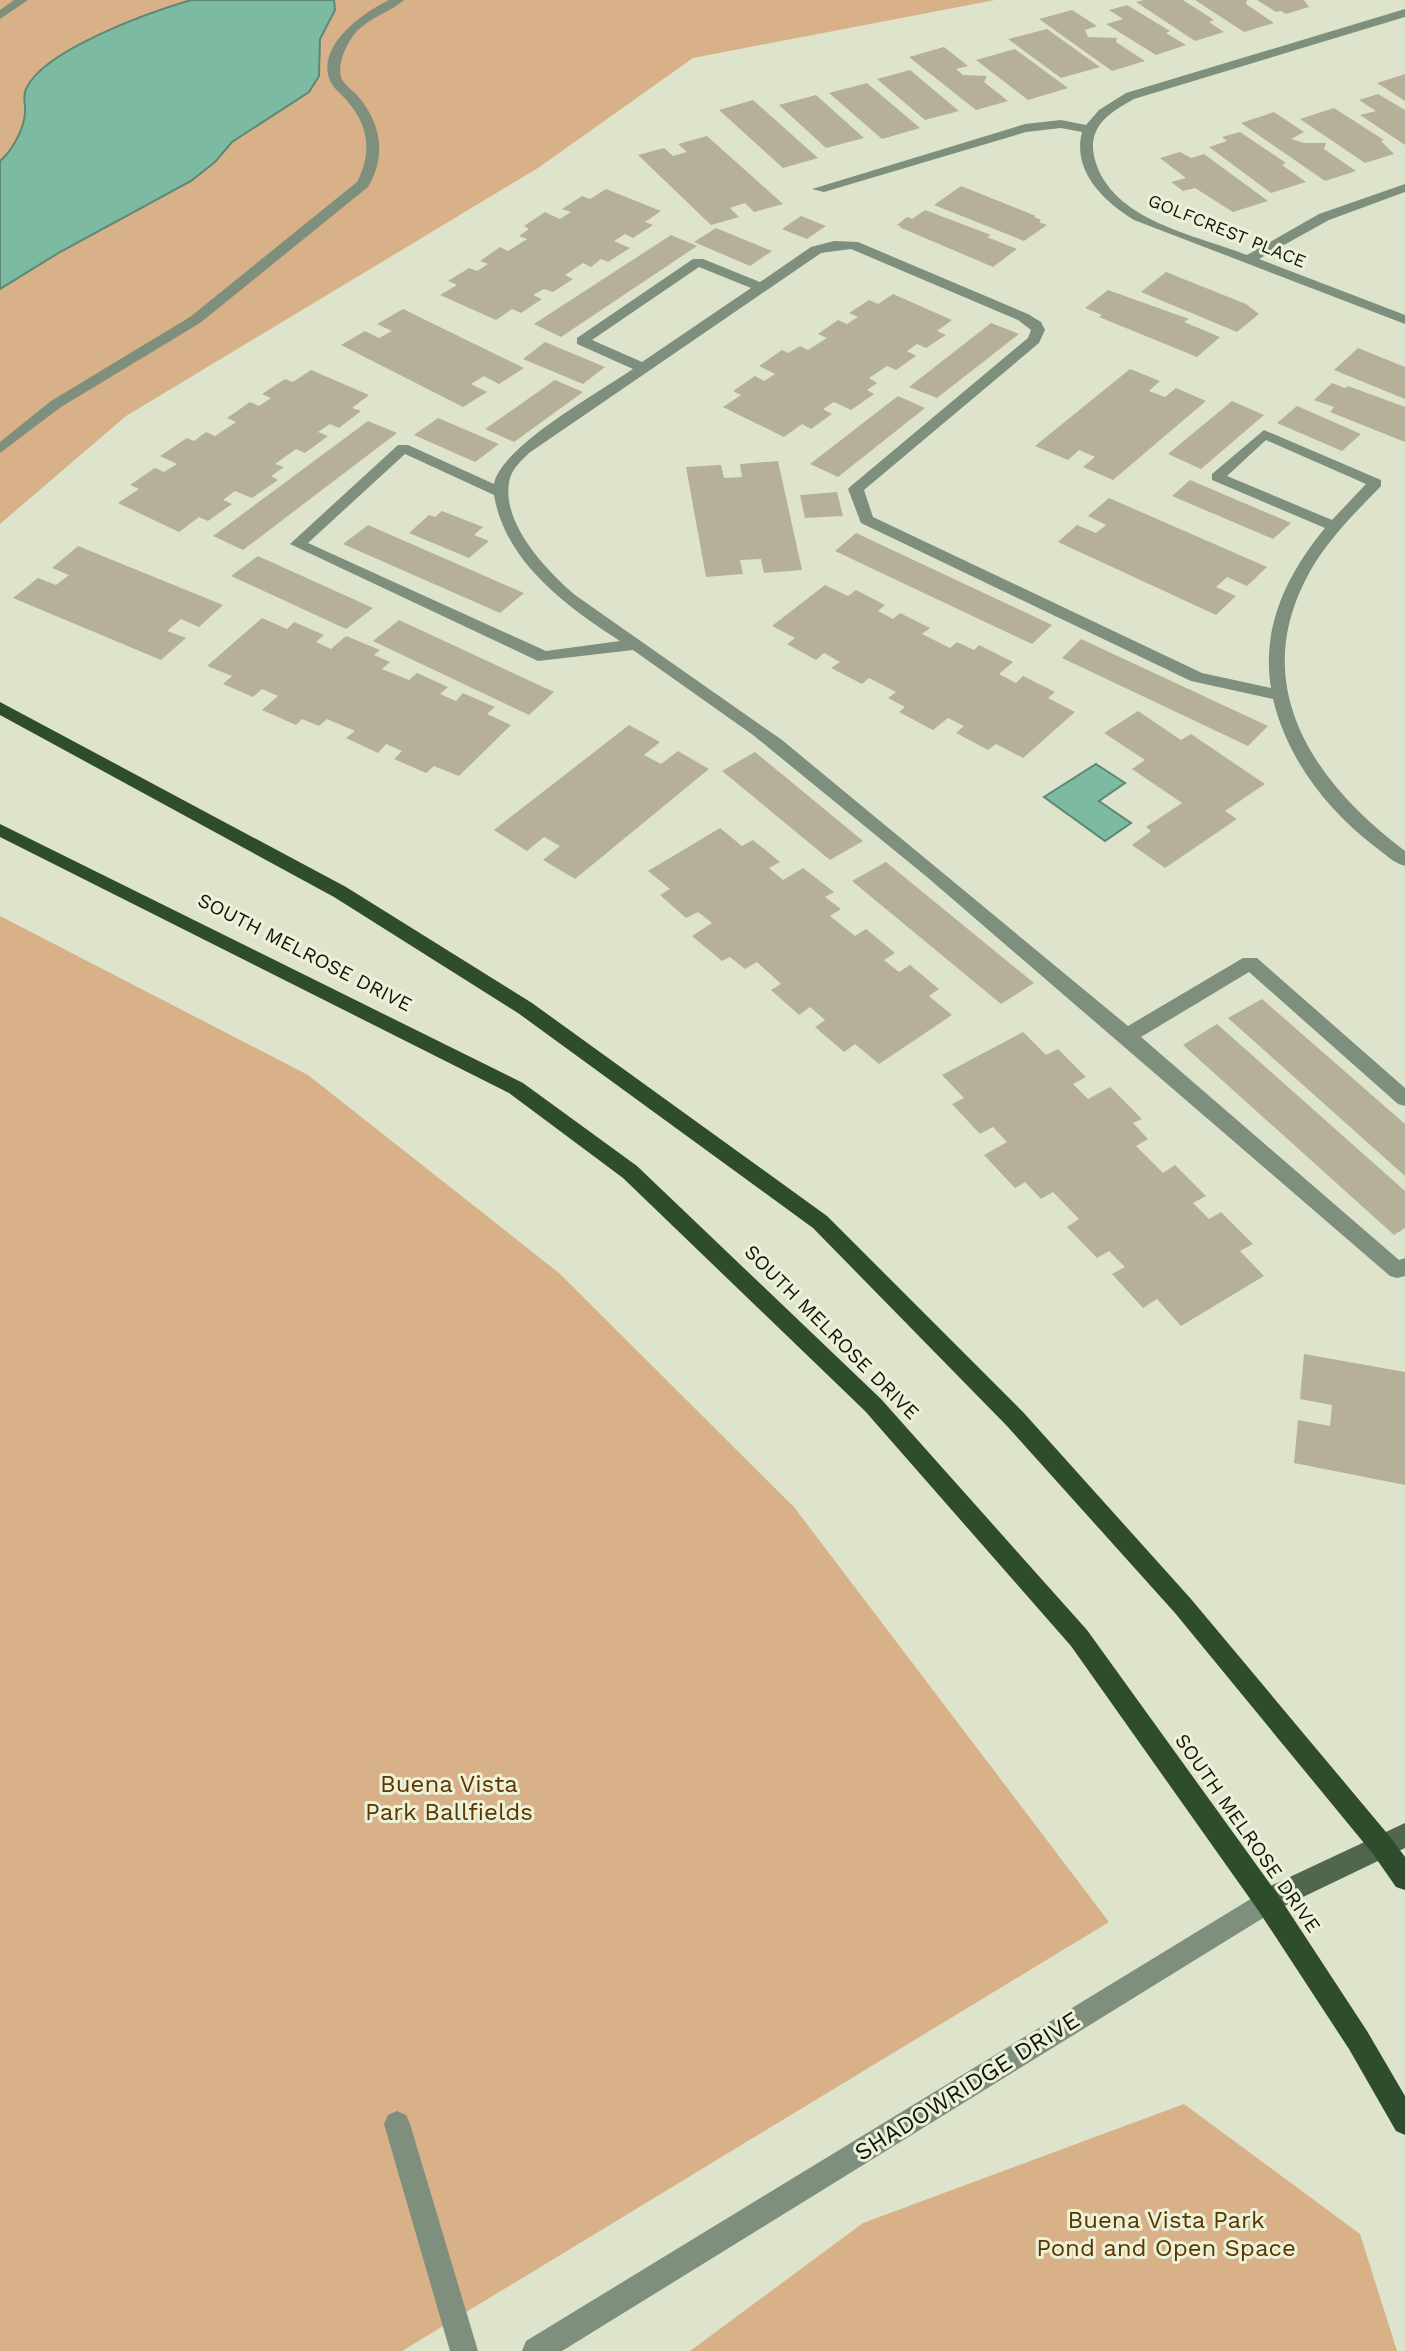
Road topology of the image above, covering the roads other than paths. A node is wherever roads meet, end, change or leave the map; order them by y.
1 (22, 0) edge
2 (398, 0) edge
3 (1405, 13) edge
4 (0, 15) edge
5 (1089, 129) junction
6 (1405, 188) edge
7 (819, 189) dead end
8 (1249, 260) junction
9 (762, 288) junction
10 (1405, 320) edge
11 (643, 368) junction
12 (0, 449) edge
13 (502, 493) junction
14 (1334, 526) junction
15 (636, 644) junction
16 (1278, 695) junction
17 (0, 708) edge
18 (0, 830) edge
19 (1405, 860) edge
20 (1128, 1035) junction
21 (1405, 1099) edge
22 (1405, 1266) edge
23 (1405, 1835) edge
24 (1382, 1846) junction
25 (1405, 1878) edge
26 (1267, 1901) junction
27 (1405, 2122) edge
28 (397, 2124) dead end
29 (464, 2351) edge
30 (536, 2351) edge

1 - 4 street
2 - 12 street
3 - 5 street
5 - 7 street
5 - 8 street, GOLFCREST PLACE
6 - 8 street
8 - 10 street, GOLFCREST PLACE
9 - 11 street
9 - 11 street
9 - 16 street
11 - 13 street
13 - 15 street
13 - 15 street
14 - 14 street
14 - 16 street
15 - 20 street
16 - 19 street
17 - 24 main road
18 - 26 main road, SOUTH MELROSE DRIVE
20 - 21 street
20 - 22 street
23 - 24 main road, SHADOWRIDGE DRIVE
24 - 25 main road
24 - 26 main road, SHADOWRIDGE DRIVE
26 - 27 main road, SOUTH MELROSE DRIVE
26 - 30 street, SHADOWRIDGE DRIVE
28 - 29 street

